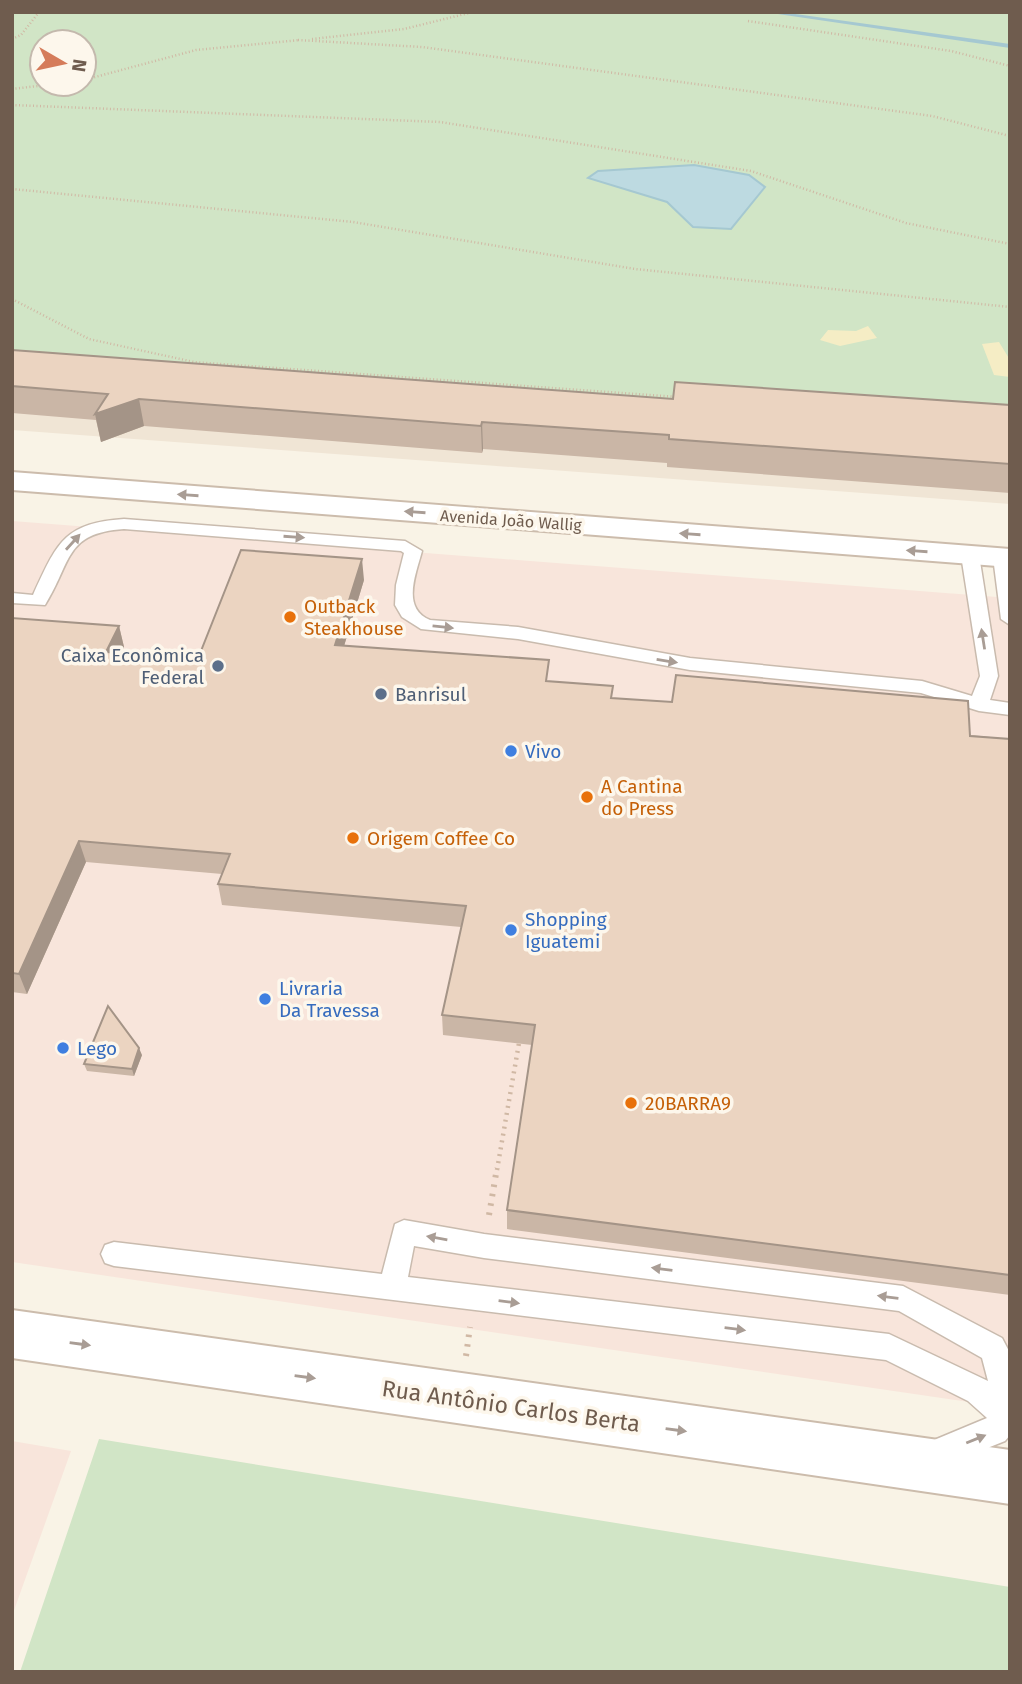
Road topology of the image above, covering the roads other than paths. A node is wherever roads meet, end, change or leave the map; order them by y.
1 (12, 481) edge
2 (970, 555) junction
3 (1006, 557) edge
4 (12, 598) edge
5 (1010, 619) edge
6 (979, 705) junction
7 (1010, 709) edge
8 (114, 1254) dead end
9 (393, 1287) junction
10 (12, 1334) edge
11 (1008, 1417) edge
12 (861, 1456) junction
13 (1010, 1477) edge

2 -> 1 main road, Avenida João Wallig
2 - 3 main road, Avenida João Wallig
6 -> 2 lane
3 - 5 lane
4 -> 6 lane
6 - 7 lane
8 - 9 lane
9 -> 11 lane
11 -> 9 lane
10 -> 12 main road, Rua Antônio Carlos Berta
12 -> 11 lane
12 - 13 main road, Rua Antônio Carlos Berta

